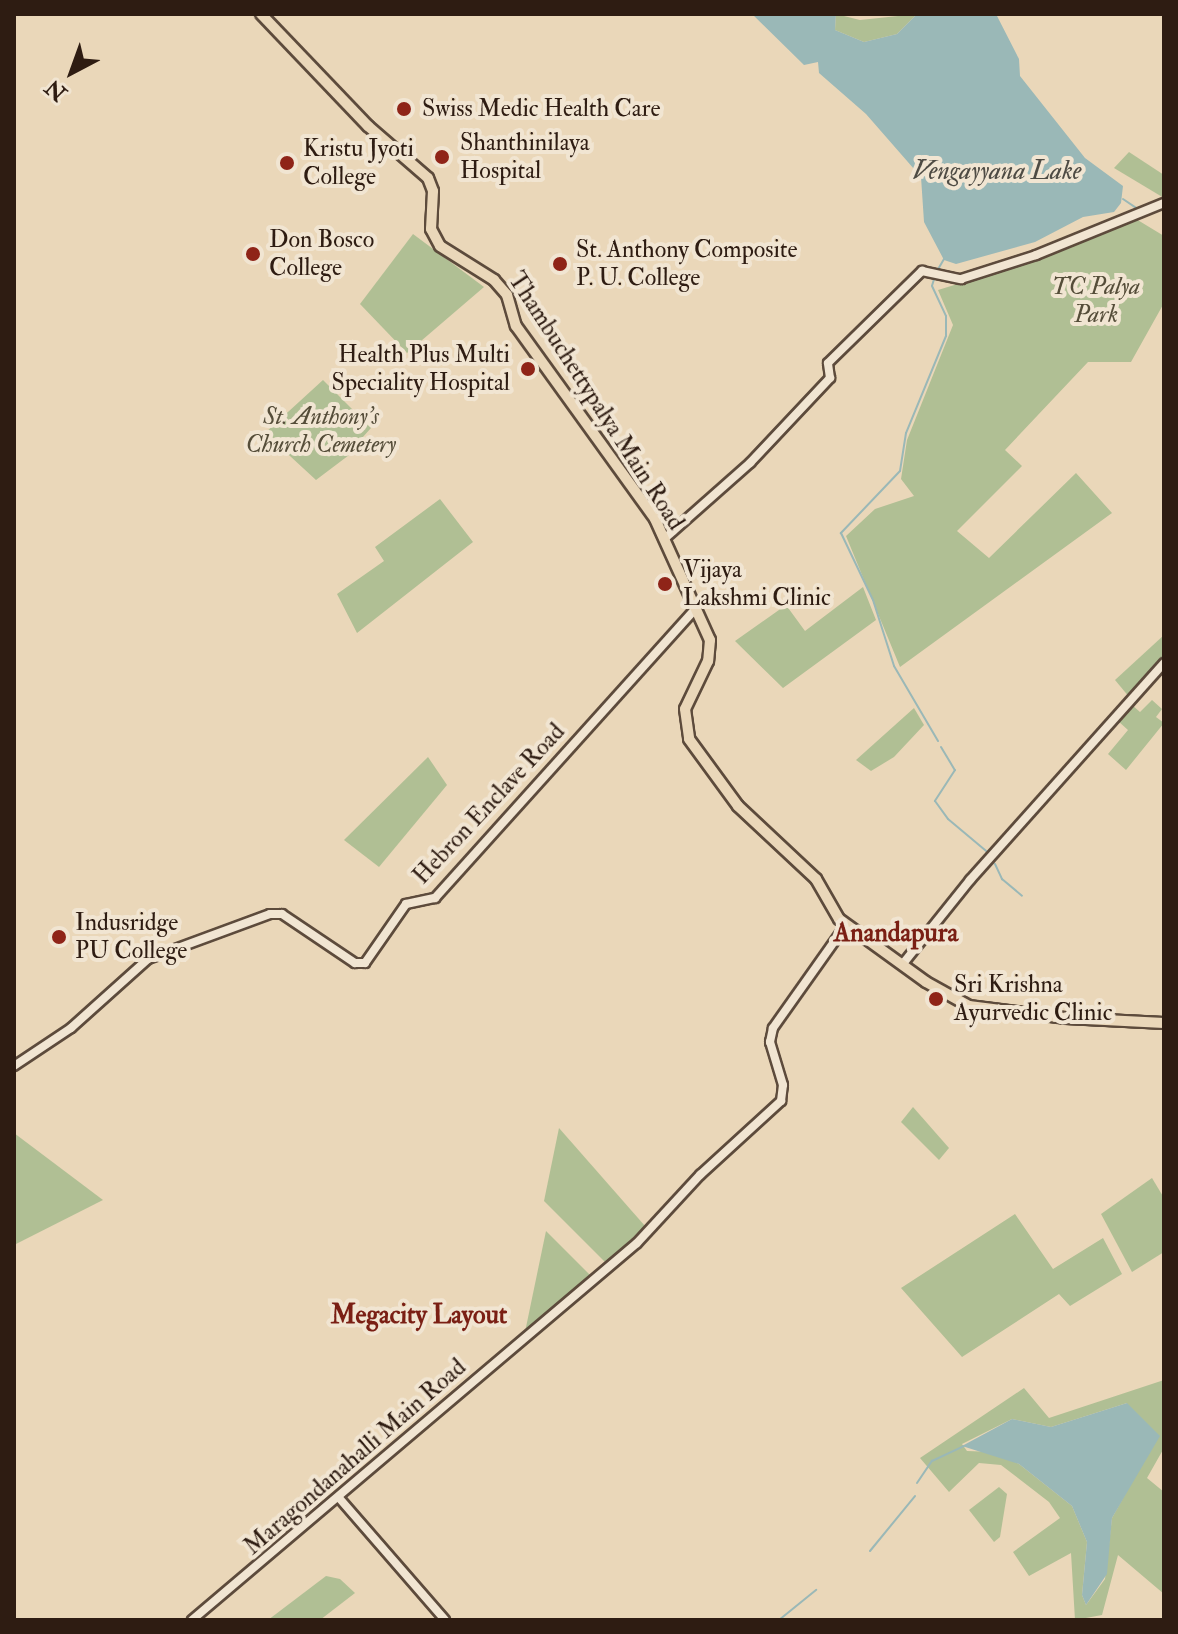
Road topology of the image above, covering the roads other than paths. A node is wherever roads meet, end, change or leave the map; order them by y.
1 (261, 14) edge
2 (1164, 203) edge
3 (664, 539) junction
4 (696, 608) junction
5 (1164, 663) edge
6 (846, 925) junction
7 (902, 965) junction
8 (1164, 1023) edge
9 (14, 1066) edge
10 (340, 1499) junction
11 (192, 1620) edge
12 (445, 1620) edge

1 - 3 main road, Thambuchettypalya Main Road
2 - 3 street
3 - 4 main road, Thambuchettypalya Main Road
4 - 6 main road, Thambuchettypalya Main Road
4 - 9 street, Hebron Enclave Road
5 - 7 street
6 - 7 main road, Thambuchettypalya Main Road
6 - 10 street, Maragondanahalli Main Road
7 - 8 main road, Thambuchettypalya Main Road
10 - 11 street, Maragondanahalli Main Road
10 - 12 street

